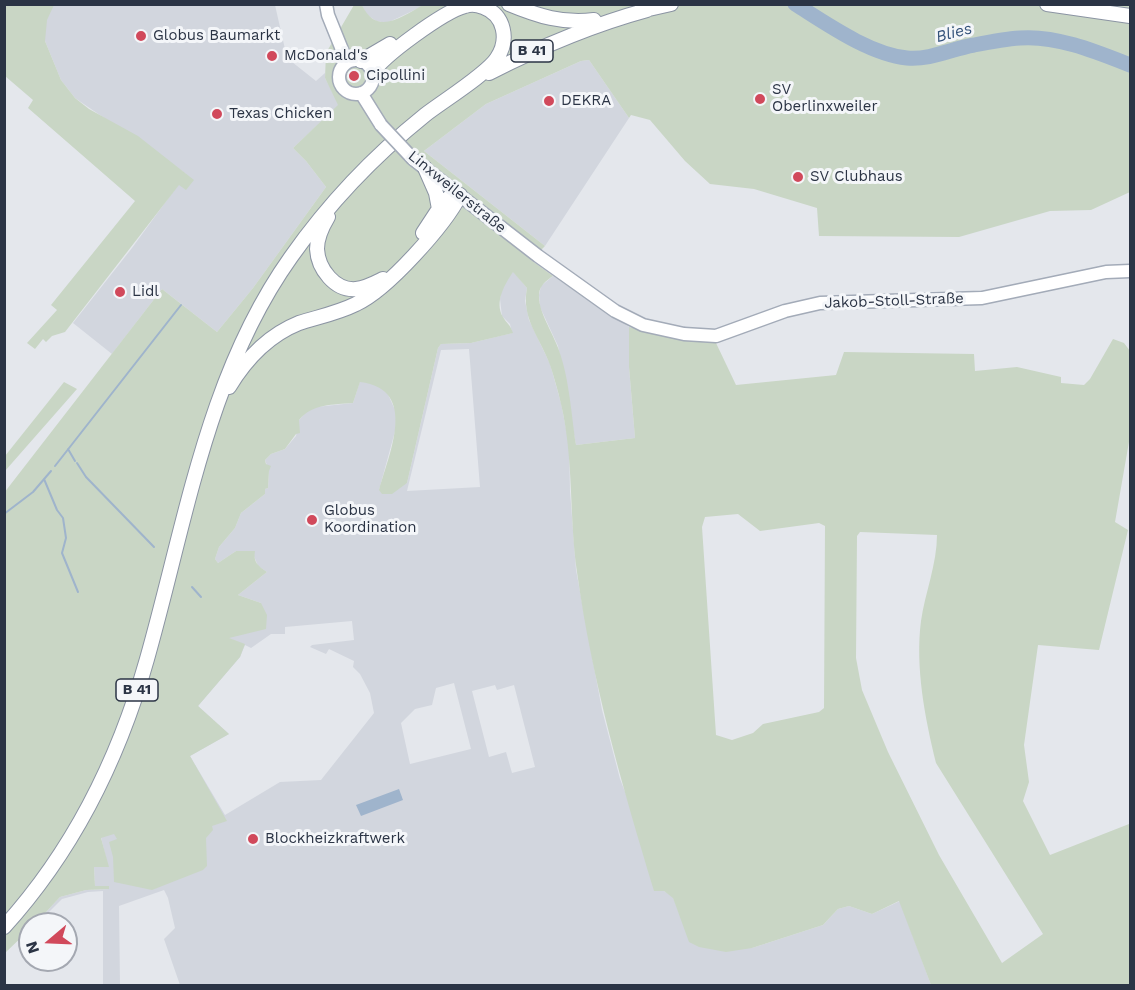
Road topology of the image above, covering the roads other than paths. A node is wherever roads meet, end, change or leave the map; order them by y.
1 (326, 4) edge
2 (449, 4) edge
3 (509, 4) edge
4 (671, 4) edge
5 (1047, 4) edge
6 (647, 9) junction
7 (1131, 16) edge
8 (354, 62) junction
9 (372, 74) junction
10 (362, 93) junction
11 (427, 113) junction
12 (365, 168) junction
13 (425, 168) junction
14 (457, 194) junction
15 (439, 209) junction
16 (538, 256) joint
17 (1131, 271) edge
18 (210, 426) junction
19 (4, 927) edge

1 - 8 main road, Linxweilerstraße
2 - 8 highway
3 - 6 highway
4 - 6 highway, B 41
5 - 7 highway
6 - 11 highway, B 41
8 - 9 main road, Linxweilerstraße
8 - 10 main road, Linxweilerstraße
9 - 10 main road
9 - 11 highway
10 - 13 main road, Linxweilerstraße, bridge
11 - 12 highway, B 41
12 - 15 highway
12 - 18 highway, B 41
13 - 14 main road, Linxweilerstraße
13 - 15 highway
14 - 15 highway
14 - 16 main road, Linxweilerstraße
14 - 18 highway
16 - 17 main road, Jakob-Stoll-Straße
18 - 19 highway, B 41

